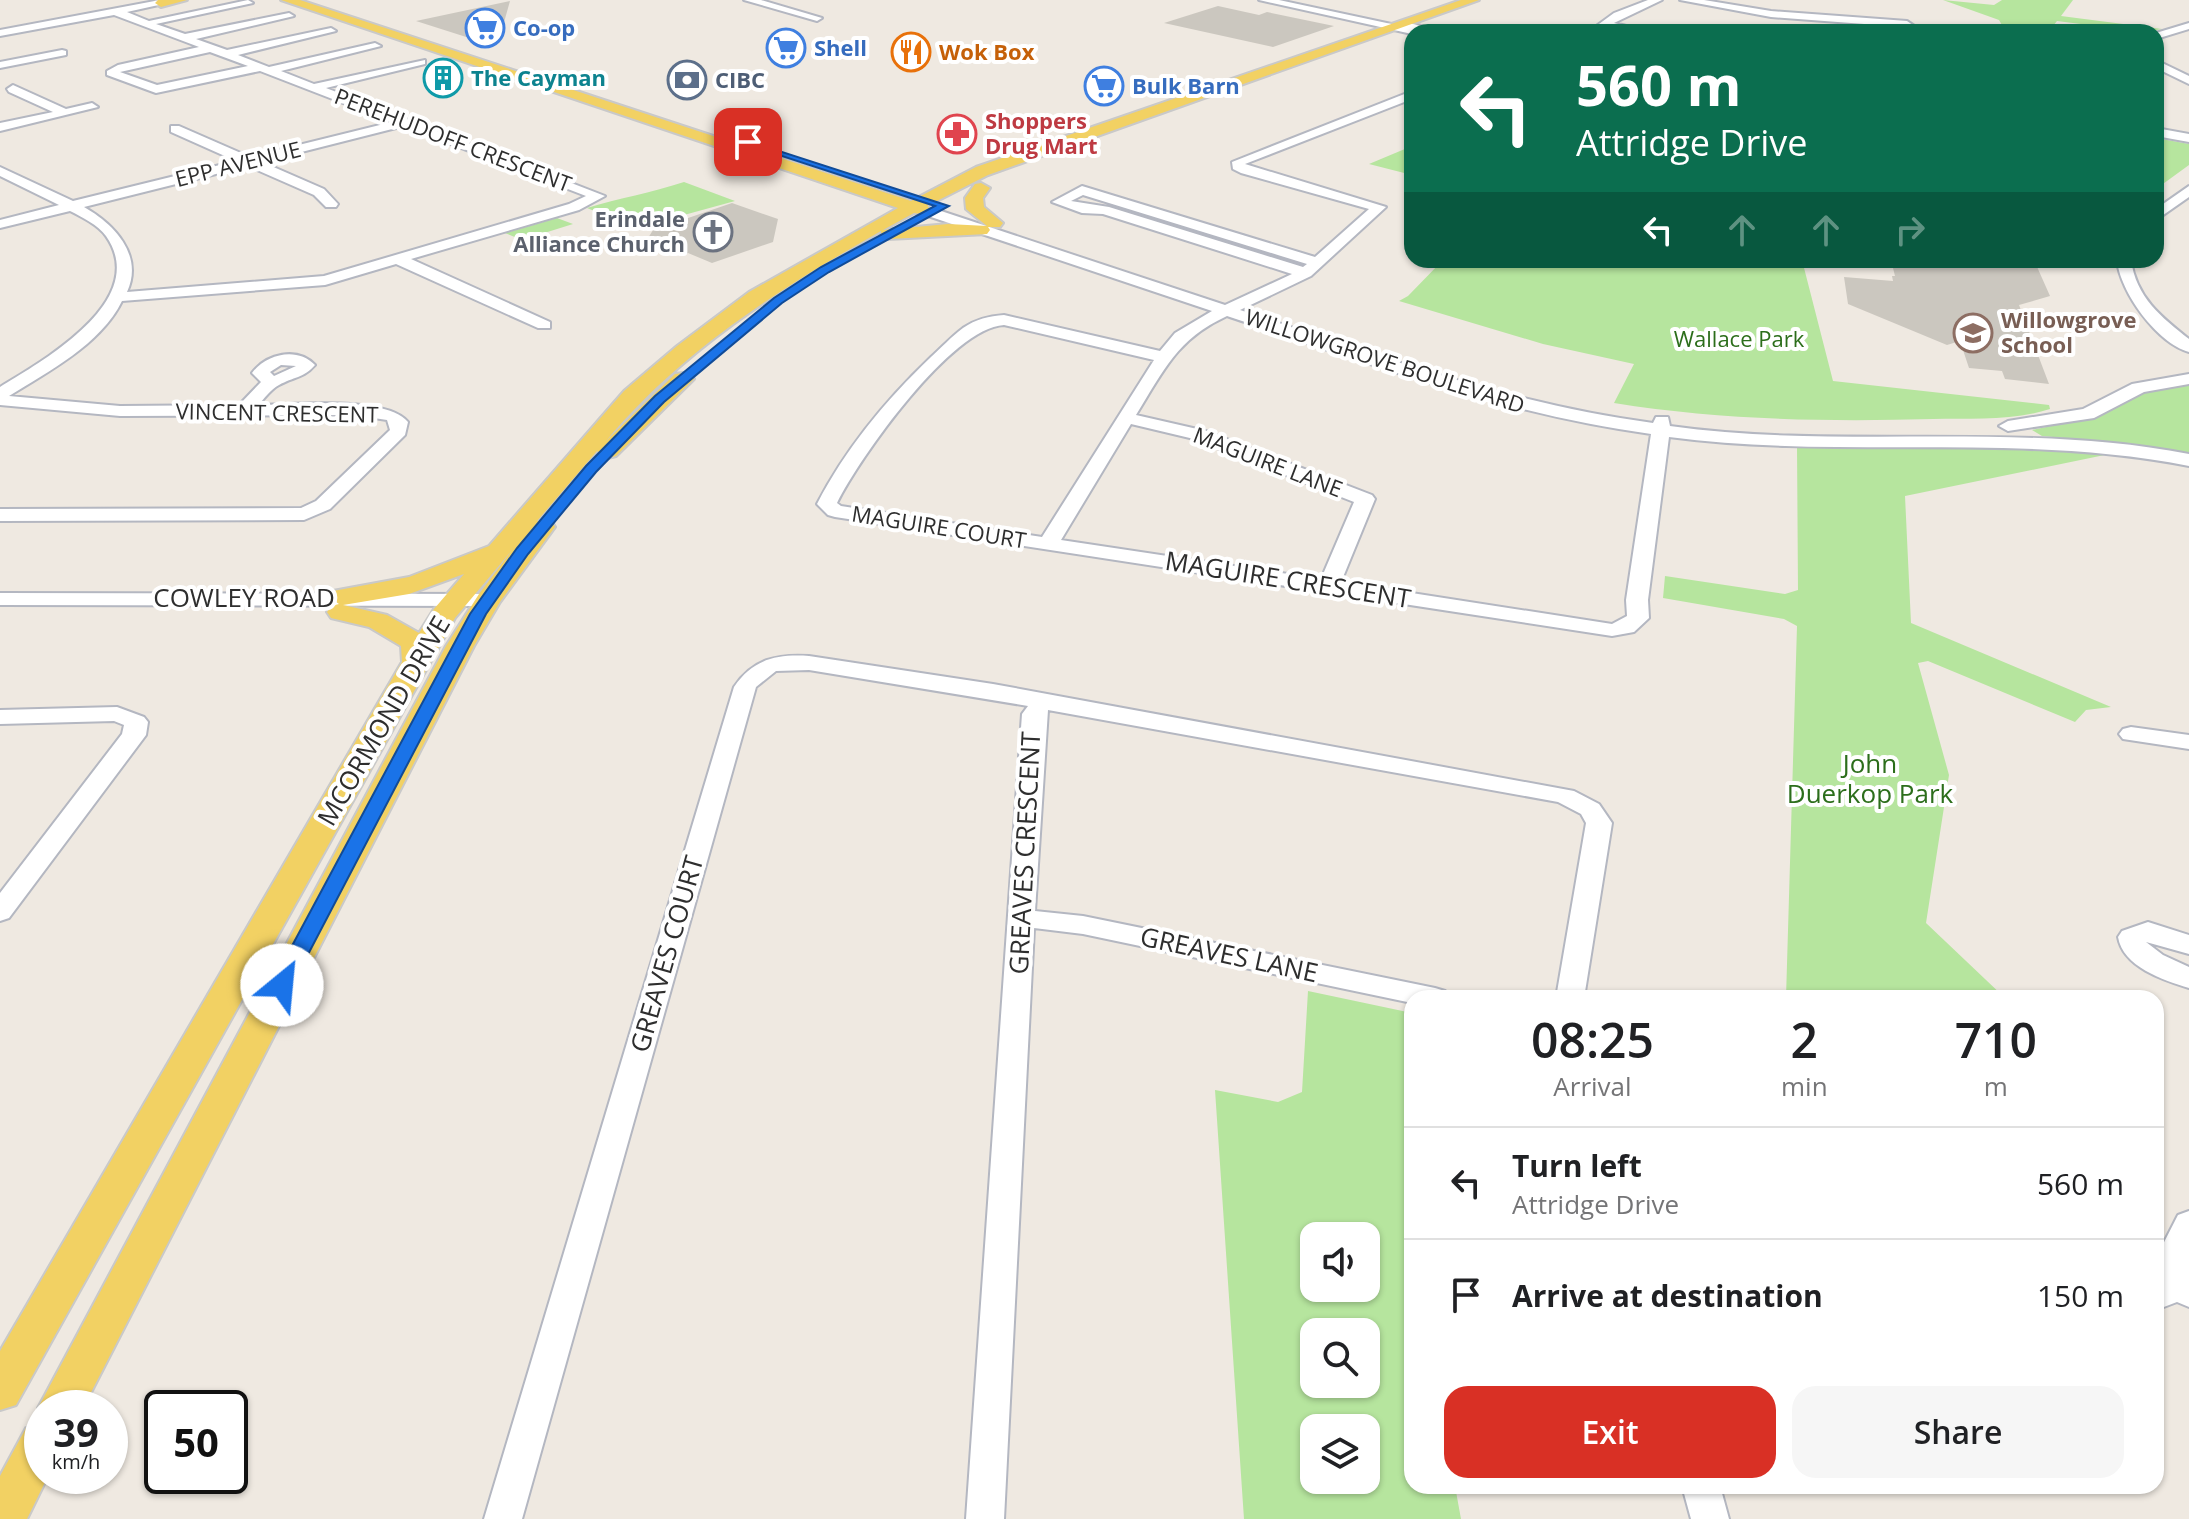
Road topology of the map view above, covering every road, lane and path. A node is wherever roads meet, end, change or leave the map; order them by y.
1 (311, 0) edge
2 (749, 0) edge
3 (1264, 0) edge
4 (1289, 0) edge
5 (1657, 0) edge
6 (1685, 0) edge
7 (172, 1) edge
8 (1478, 2) edge
9 (248, 3) dead end
10 (288, 8) edge
11 (116, 12) junction
12 (1437, 12) junction
13 (1453, 15) junction
14 (1354, 16) junction
15 (817, 18) dead end
16 (144, 23) junction
17 (1418, 24) edge
18 (1427, 24) edge
19 (1442, 24) edge
20 (1604, 24) edge
21 (1907, 24) edge
22 (2189, 26) edge
23 (1404, 29) edge
24 (331, 31) dead end
25 (1404, 31) edge
26 (1404, 31) edge
27 (0, 33) edge
28 (2164, 34) edge
29 (183, 38) junction
30 (1371, 40) junction
31 (375, 46) dead end
32 (211, 48) junction
33 (9, 50) dead end
34 (62, 53) dead end
35 (225, 54) junction
36 (31, 59) junction
37 (421, 62) dead end
38 (0, 65) edge
39 (2164, 67) edge
40 (266, 69) junction
41 (2189, 81) edge
42 (40, 83) dead end
43 (315, 87) junction
44 (6, 90) edge
45 (1404, 98) edge
46 (92, 107) dead end
47 (65, 113) junction
48 (406, 122) junction
49 (0, 127) edge
50 (175, 129) dead end
51 (2164, 133) edge
52 (2189, 138) edge
53 (249, 161) junction
54 (0, 171) edge
55 (982, 180) junction
56 (859, 184) junction
57 (895, 184) dead end
58 (918, 184) dead end
59 (2187, 193) edge
60 (331, 204) dead end
61 (70, 206) junction
62 (929, 206) junction
63 (2164, 210) edge
64 (0, 224) edge
65 (988, 227) junction
66 (880, 231) junction
67 (400, 260) junction
68 (1319, 263) junction
69 (2126, 268) edge
70 (1306, 273) junction
71 (118, 297) junction
72 (1232, 307) junction
73 (544, 325) dead end
74 (2189, 347) edge
75 (1164, 357) junction
76 (2189, 379) edge
77 (271, 382) dead end
78 (0, 397) edge
79 (244, 410) junction
80 (1126, 418) junction
81 (1661, 426) junction
82 (2189, 460) edge
83 (0, 515) edge
84 (1048, 544) junction
85 (498, 548) junction
86 (1329, 585) junction
87 (0, 599) edge
88 (341, 605) junction
89 (466, 607) junction
90 (0, 615) edge
91 (416, 664) junction
92 (1042, 702) junction
93 (0, 717) edge
94 (2131, 734) dead end
95 (2189, 742) edge
96 (0, 912) edge
97 (1022, 918) junction
98 (2189, 945) edge
99 (2189, 978) edge
100 (1571, 990) edge
101 (1404, 992) edge
102 (2189, 1224) edge
103 (2175, 1292) edge
104 (69, 1390) edge
105 (0, 1391) edge
106 (24, 1477) edge
107 (1703, 1494) edge
108 (2, 1519) edge
109 (503, 1519) edge
110 (985, 1519) edge
111 (1710, 1519) edge

1 - 56 main road
2 - 15 street
3 - 14 street
4 - 14 street
5 - 20 street
6 - 21 street
7 - 11 street
8 - 12 main road, MCORMOND DRIVE
8 - 13 main road, MCORMOND DRIVE
9 - 16 street
10 - 29 street
10 - 56 main road
11 - 16 street, PEREHUDOFF CRESCENT
11 - 27 street
12 - 14 main road
12 - 17 main road, MCORMOND DRIVE
13 - 18 main road, MCORMOND DRIVE
13 - 19 main road
14 - 23 street
14 - 30 main road
16 - 29 street, PEREHUDOFF CRESCENT
22 - 28 street
24 - 35 street
25 - 30 main road
26 - 30 main road, MCORMOND DRIVE
29 - 32 street, PEREHUDOFF CRESCENT
30 - 55 main road, MCORMOND DRIVE
31 - 40 street
32 - 35 street, PEREHUDOFF CRESCENT
32 - 40 street
33 - 36 street
34 - 36 street
35 - 40 street, PEREHUDOFF CRESCENT
36 - 38 street
37 - 43 street
39 - 41 street
40 - 43 street, PEREHUDOFF CRESCENT
42 - 44 street
43 - 48 street, PEREHUDOFF CRESCENT
44 - 47 street
45 - 68 street
46 - 47 street
47 - 49 street
48 - 53 street, EPP AVENUE
48 - 67 street, PEREHUDOFF CRESCENT
50 - 53 street
51 - 52 street
53 - 60 street
53 - 61 street, EPP AVENUE
54 - 61 street
55 - 58 main road
55 - 62 main road, MCORMOND DRIVE
55 - 65 main road
56 - 57 main road
56 - 62 main road
56 - 66 main road
59 - 63 street
61 - 64 street, EPP AVENUE
61 - 71 street
62 - 65 street, WILLOWGROVE BOULEVARD
62 - 66 main road, MCORMOND DRIVE
65 - 66 main road
65 - 72 street, WILLOWGROVE BOULEVARD
66 - 85 main road, MCORMOND DRIVE
66 - 89 main road, MCORMOND DRIVE
67 - 71 street, PEREHUDOFF CRESCENT
67 - 73 street
68 - 70 street
68 - 70 street
69 - 74 street
70 - 72 street
71 - 78 street
72 - 75 street
72 - 81 street, WILLOWGROVE BOULEVARD
75 - 80 street
75 - 84 street, MAGUIRE COURT
76 - 81 street, WILLOWGROVE BOULEVARD
77 - 79 street
78 - 79 street, VINCENT CRESCENT
79 - 83 street, VINCENT CRESCENT
80 - 84 street
80 - 86 street, MAGUIRE LANE
81 - 82 street, WILLOWGROVE BOULEVARD
81 - 86 street, MAGUIRE CRESCENT
84 - 86 street, MAGUIRE CRESCENT
85 - 88 main road
85 - 89 main road, MCORMOND DRIVE
87 - 88 street, COWLEY ROAD
88 - 89 street, COWLEY ROAD
88 - 90 street, COWLEY ROAD
88 - 91 main road
89 - 91 main road, MCORMOND DRIVE
89 - 104 main road, MCORMOND DRIVE
91 - 105 main road, MCORMOND DRIVE
92 - 97 street, GREAVES CRESCENT
92 - 100 street, GREAVES CRESCENT
92 - 109 street, GREAVES COURT
93 - 96 street
94 - 95 street
97 - 101 street, GREAVES LANE
97 - 110 street, GREAVES CRESCENT
98 - 99 street
102 - 103 street
106 - 108 main road
107 - 111 street

